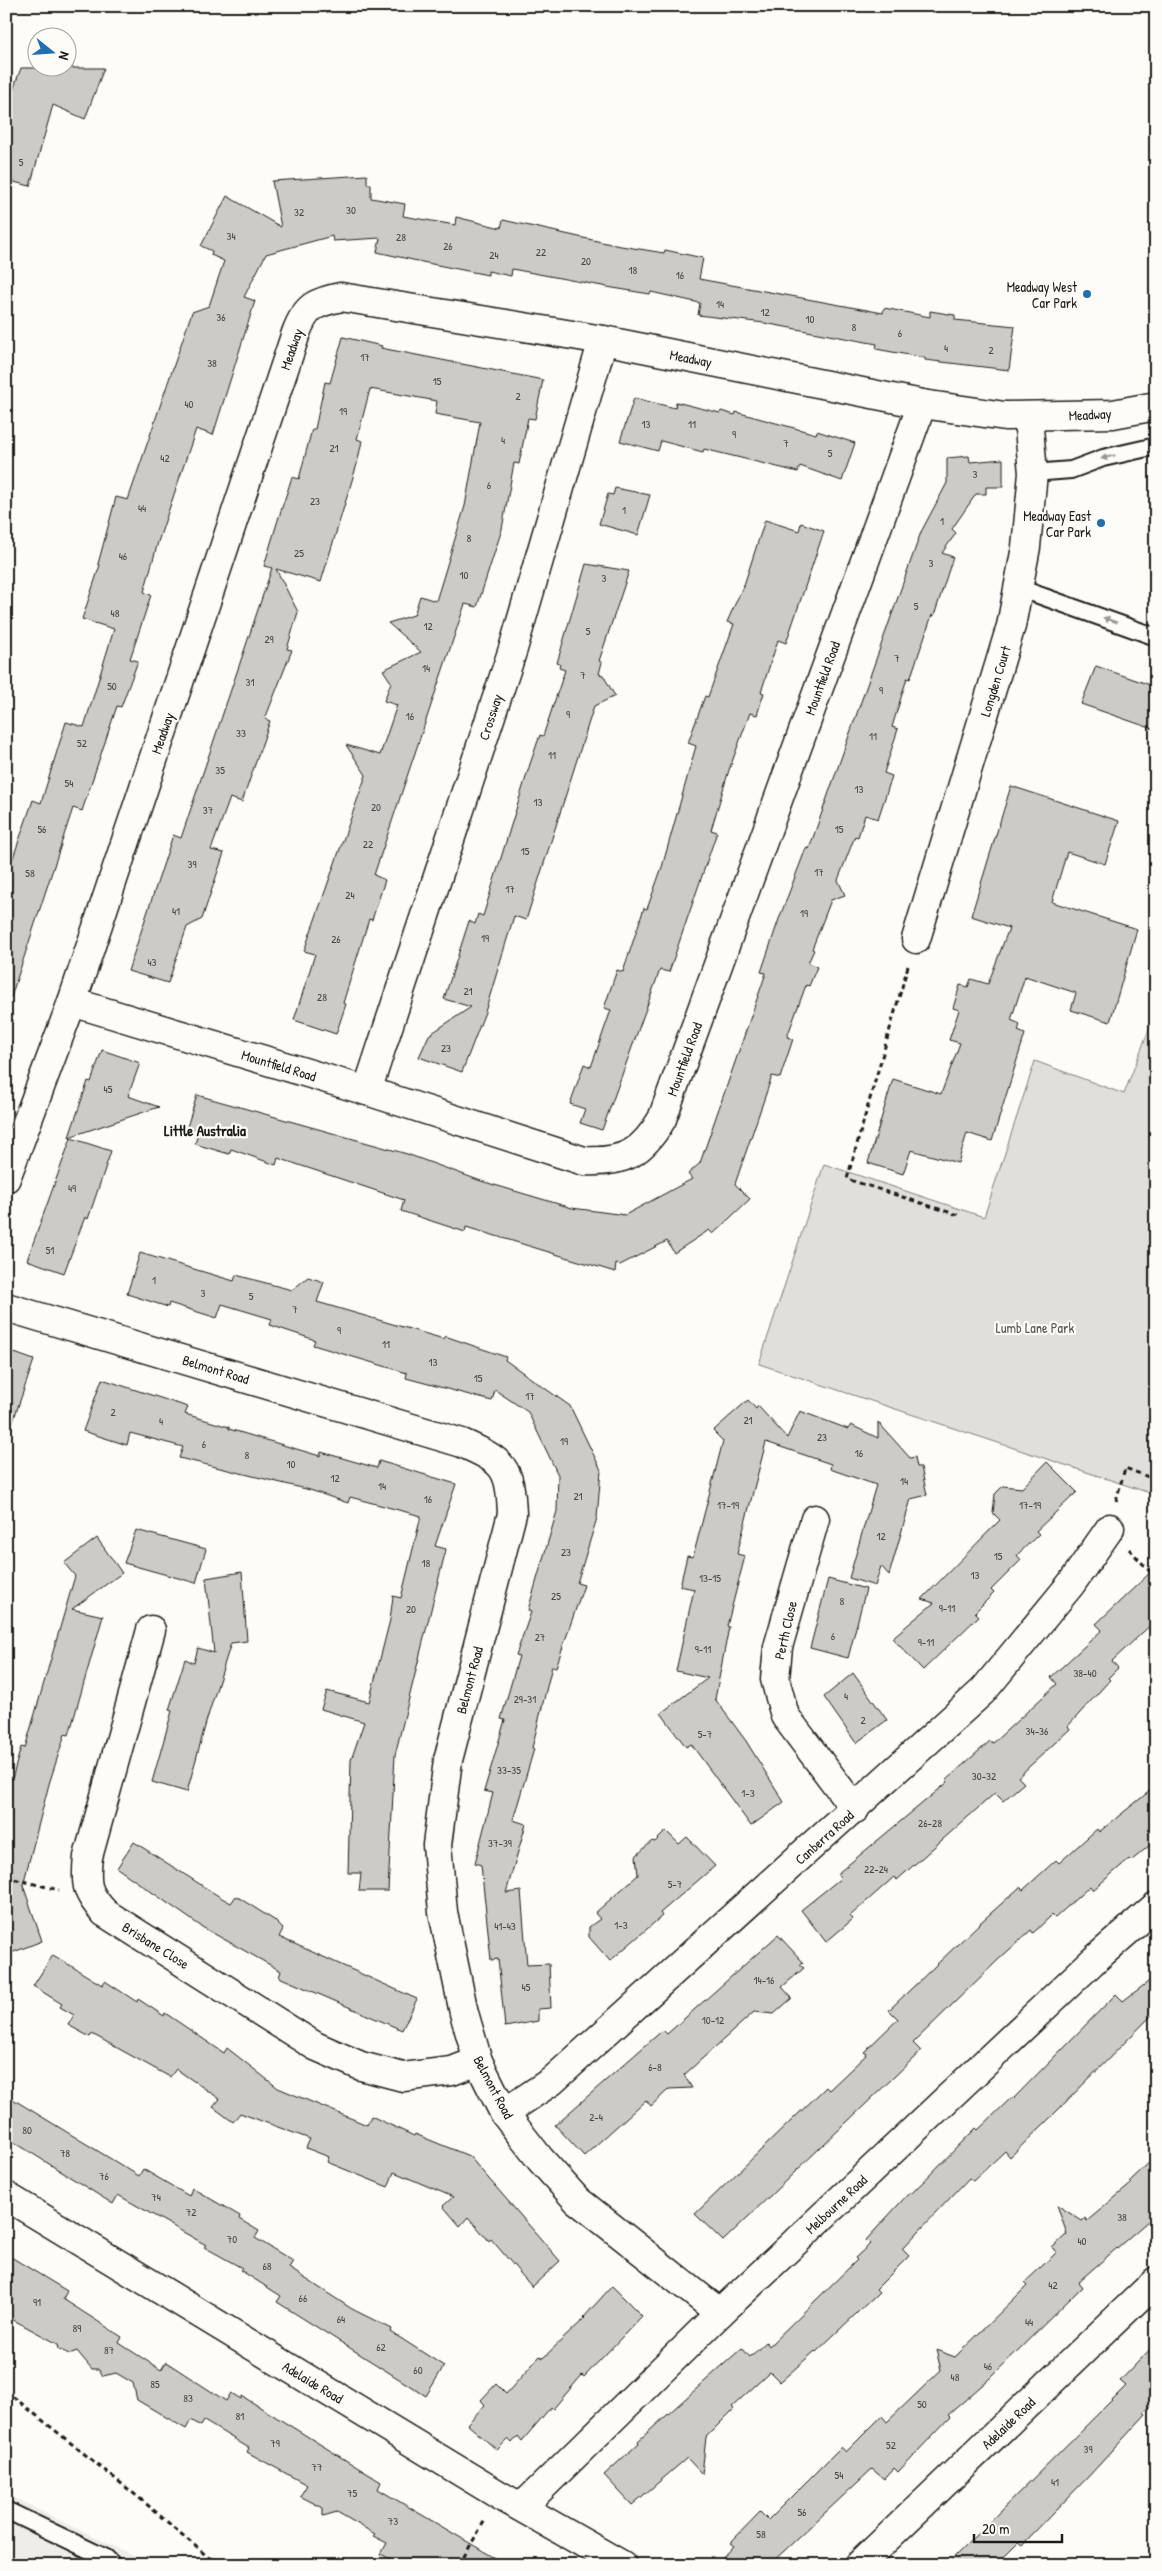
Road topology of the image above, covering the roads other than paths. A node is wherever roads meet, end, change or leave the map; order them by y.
1 (603, 340) junction
2 (922, 404) junction
3 (1156, 406) edge
4 (1028, 417) junction
5 (1156, 446) edge
6 (1033, 473) junction
7 (1019, 588) junction
8 (1156, 636) edge
9 (916, 939) road end
10 (72, 1002) junction
11 (367, 1092) junction
12 (6, 1178) edge
13 (6, 1307) edge
14 (814, 1519) dead end
15 (1110, 1528) road end
16 (151, 1630) dead end
17 (855, 1809) junction
18 (1156, 1906) edge
19 (478, 2062) junction
20 (504, 2112) junction
21 (6, 2196) edge
22 (1156, 2281) edge
23 (720, 2313) junction
24 (510, 2501) junction
25 (6, 2510) edge
26 (113, 2565) edge
27 (622, 2565) edge
28 (859, 2565) edge

1 - 2 street, Meadway
1 - 10 street, Meadway
1 - 11 street, Crossway
2 - 4 street, Meadway
2 - 11 street, Mountfield Road
3 - 4 street, Meadway
4 - 6 street, Longden Court
5 -> 6 lane
6 - 7 street, Longden Court
8 -> 7 lane
7 - 9 street, Longden Court
10 - 11 street, Mountfield Road
10 - 12 street, Meadway
13 - 19 street, Belmont Road
14 - 17 street, Perth Close
15 - 17 street, Canberra Road
16 - 19 street, Brisbane Close
17 - 20 street, Canberra Road
18 - 23 street, Melbourne Road
19 - 20 street, Belmont Road
20 - 23 street, Belmont Road
21 - 24 street, Adelaide Road
22 - 28 street, Adelaide Road
23 - 24 street, Melbourne Road
24 - 27 street, Adelaide Road
25 - 26 lane

